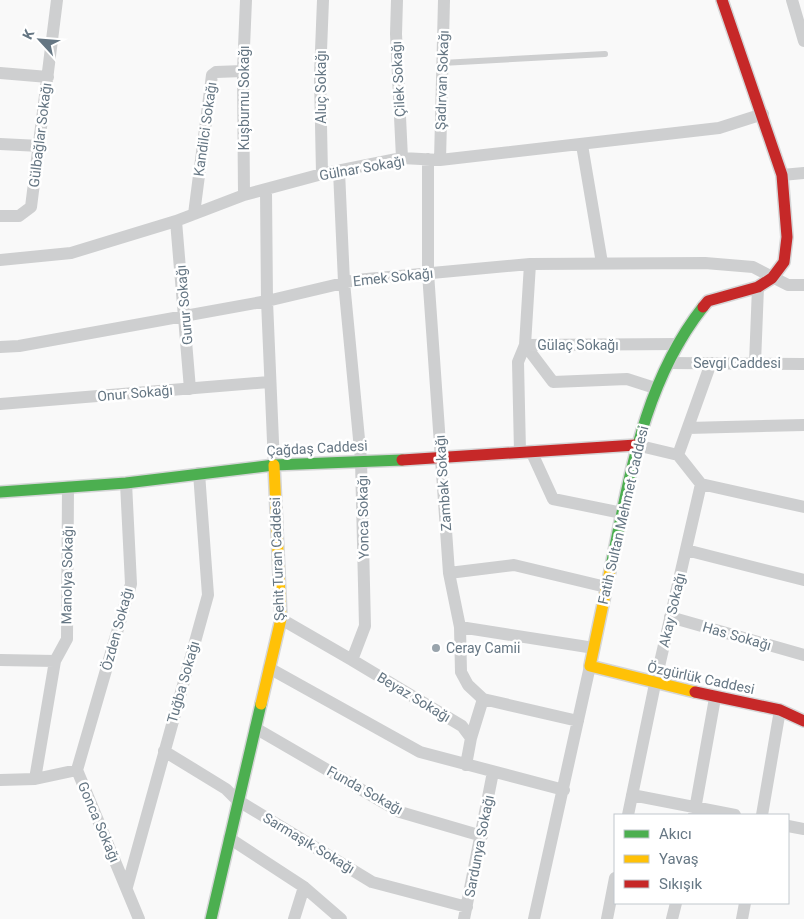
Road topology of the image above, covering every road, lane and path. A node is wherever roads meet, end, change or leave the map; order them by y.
1 (57, 0) edge
2 (246, 0) edge
3 (323, 0) edge
4 (397, 0) edge
5 (445, 0) edge
6 (722, 0) edge
7 (792, 0) edge
8 (804, 41) edge
9 (605, 54) dead end
10 (442, 63) junction
11 (243, 70) junction
12 (0, 73) edge
13 (48, 77) junction
14 (763, 114) junction
15 (0, 144) edge
16 (582, 145) junction
17 (40, 146) junction
18 (402, 158) junction
19 (434, 160) junction
20 (339, 171) junction
21 (804, 173) edge
22 (322, 174) junction
23 (782, 174) junction
24 (266, 191) junction
25 (244, 195) junction
26 (194, 214) junction
27 (0, 216) edge
28 (176, 221) junction
29 (0, 260) edge
30 (602, 263) junction
31 (530, 264) junction
32 (428, 273) junction
33 (772, 278) junction
34 (344, 282) junction
35 (804, 285) edge
36 (758, 287) junction
37 (267, 301) junction
38 (186, 317) junction
39 (679, 344) junction
40 (525, 345) junction
41 (0, 347) edge
42 (670, 363) junction
43 (711, 363) junction
44 (755, 364) junction
45 (804, 364) edge
46 (270, 382) junction
47 (655, 388) junction
48 (190, 389) junction
49 (0, 404) edge
50 (804, 425) edge
51 (688, 428) junction
52 (636, 446) junction
53 (526, 451) junction
54 (678, 455) junction
55 (442, 459) junction
56 (361, 460) junction
57 (274, 465) junction
58 (199, 474) junction
59 (126, 483) junction
60 (701, 484) junction
61 (68, 487) junction
62 (0, 492) edge
63 (804, 507) edge
64 (622, 513) junction
65 (686, 550) junction
66 (449, 573) junction
67 (804, 580) edge
68 (606, 587) junction
69 (670, 617) junction
70 (281, 619) junction
71 (460, 626) junction
72 (594, 648) junction
73 (804, 655) edge
74 (0, 660) edge
75 (352, 660) junction
76 (55, 661) junction
77 (590, 666) junction
78 (269, 668) junction
79 (655, 684) junction
80 (715, 698) junction
81 (482, 699) junction
82 (780, 710) junction
83 (578, 721) junction
84 (804, 721) edge
85 (255, 728) junction
86 (471, 738) junction
87 (164, 751) junction
88 (466, 765) junction
89 (77, 770) junction
90 (493, 772) junction
91 (35, 779) junction
92 (0, 780) edge
93 (564, 790) junction
94 (632, 795) junction
95 (237, 800) junction
96 (695, 811) edge
97 (628, 814) edge
98 (725, 814) edge
99 (762, 814) edge
100 (789, 826) edge
101 (804, 829) edge
102 (482, 836) junction
103 (229, 838) junction
104 (614, 883) edge
105 (127, 887) junction
106 (304, 887) junction
107 (676, 904) edge
108 (745, 904) edge
109 (466, 913) edge
110 (139, 919) edge
111 (211, 919) edge
112 (294, 919) edge
113 (341, 919) edge
114 (534, 919) edge
115 (607, 919) edge
116 (672, 919) edge
117 (742, 919) edge

1 - 13 street, Gülbağlar Sokağı
2 - 11 street, Kuşburnu Sokağı
3 - 22 street, Aluç Sokağı
4 - 18 street, Çilek Sokağı
5 - 10 street, Şadırvan Sokağı
6 - 14 street, Fatih Sultan Mehmet Caddesi
7 - 8 street
9 - 10 lane
10 - 19 street, Şadırvan Sokağı
11 - 25 street, Kuşburnu Sokağı
11 - 26 street, Kandilci Sokağı
12 - 13 street
13 - 17 street, Gülbağlar Sokağı
14 - 16 street, Gülnar Sokağı
14 - 23 street, Fatih Sultan Mehmet Caddesi
15 - 17 street
16 - 19 street, Gülnar Sokağı
16 - 30 street
17 - 27 street, Gülbağlar Sokağı
18 - 19 street, Gülnar Sokağı
18 - 20 street, Gülnar Sokağı
19 - 32 street, Zambak Sokağı
20 - 22 street, Gülnar Sokağı
20 - 34 street, Yonca Sokağı
21 - 23 street
22 - 24 street, Gülnar Sokağı
23 - 33 street, Fatih Sultan Mehmet Caddesi
24 - 25 street, Gülnar Sokağı
24 - 37 street, Şehit Turan Caddesi
25 - 26 street, Gülnar Sokağı
26 - 28 street, Gülnar Sokağı
28 - 29 street, Gülnar Sokağı
28 - 38 street, Gurur Sokağı
30 - 31 street, Emek Sokağı
30 - 33 street, Emek Sokağı
31 - 32 street, Emek Sokağı
31 - 40 street
32 - 34 street, Emek Sokağı
32 - 55 street, Zambak Sokağı
33 - 35 street, Emek Sokağı
33 - 36 street, Fatih Sultan Mehmet Caddesi
34 - 37 street, Emek Sokağı
34 - 56 street, Yonca Sokağı
36 - 39 street, Fatih Sultan Mehmet Caddesi
36 - 44 street
37 - 38 street, Emek Sokağı
37 - 46 street, Şehit Turan Caddesi
38 - 41 street, Emek Sokağı
38 - 48 street, Gurur Sokağı
39 - 40 street, Gülaç Sokağı
39 - 42 street, Fatih Sultan Mehmet Caddesi
40 - 47 street
40 - 53 street, Gülaç Sokağı
42 - 43 street, Sevgi Caddesi
42 - 47 street, Fatih Sultan Mehmet Caddesi
43 - 44 street, Sevgi Caddesi
43 - 51 street
44 - 45 street, Sevgi Caddesi
46 - 48 street, Onur Sokağı
46 - 57 street, Şehit Turan Caddesi
47 - 52 street, Fatih Sultan Mehmet Caddesi
48 - 49 street, Onur Sokağı
50 - 51 street
51 - 54 street
52 - 53 street, Çağdaş Caddesi
52 - 54 street
52 - 64 street, Fatih Sultan Mehmet Caddesi
53 - 55 street, Çağdaş Caddesi
53 - 64 street
54 - 60 street
55 - 56 street, Çağdaş Caddesi
55 - 66 street, Zambak Sokağı
56 - 57 street, Çağdaş Caddesi
56 - 75 street, Yonca Sokağı
57 - 58 street, Çağdaş Caddesi
57 - 70 street, Şehit Turan Caddesi
58 - 59 street, Çağdaş Caddesi
58 - 87 street, Tuğba Sokağı
59 - 61 street, Çağdaş Caddesi
59 - 89 street, Özden Sokağı
60 - 63 street
60 - 65 street, Akay Sokağı
61 - 62 street, Çağdaş Caddesi
61 - 76 street, Manolya Sokağı
64 - 68 street, Fatih Sultan Mehmet Caddesi
65 - 67 street
65 - 69 street, Akay Sokağı
66 - 68 street
66 - 71 street, Zambak Sokağı
68 - 72 street, Fatih Sultan Mehmet Caddesi
69 - 73 street, Has Sokağı
69 - 79 street, Akay Sokağı
70 - 75 street
70 - 78 street, Şehit Turan Caddesi
71 - 72 street
71 - 81 street, Zambak Sokağı
72 - 77 street, Fatih Sultan Mehmet Caddesi
74 - 76 street
75 - 86 street, Beyaz Sokağı
76 - 91 street, Manolya Sokağı
77 - 79 street, Özgürlük Caddesi
77 - 83 street, Fatih Sultan Mehmet Caddesi
78 - 85 street, Şehit Turan Caddesi
78 - 88 street
79 - 80 street, Özgürlük Caddesi
79 - 94 street, Akay Sokağı
80 - 82 street, Özgürlük Caddesi
80 - 96 street
81 - 83 street
81 - 86 street
82 - 84 street, Özgürlük Caddesi
82 - 99 street
83 - 93 street, Fatih Sultan Mehmet Caddesi
85 - 95 street, Şehit Turan Caddesi
85 - 102 street, Funda Sokağı
86 - 88 street
87 - 95 street, Sarmaşık Sokağı
87 - 105 street, Tuğba Sokağı
88 - 90 street
89 - 91 street, Gonca Sokağı
89 - 105 street, Gonca Sokağı
90 - 93 street
90 - 102 street, Sardunya Sokağı
91 - 92 street, Gonca Sokağı
93 - 114 street, Fatih Sultan Mehmet Caddesi
94 - 96 street
94 - 97 street, Akay Sokağı
95 - 103 street, Şehit Turan Caddesi
95 - 109 street, Sarmaşık Sokağı
96 - 98 street
100 - 101 street
102 - 109 street, Sardunya Sokağı
103 - 106 street
103 - 111 street, Şehit Turan Caddesi
104 - 115 street
105 - 110 street, Gonca Sokağı
106 - 112 street
106 - 113 street
107 - 116 street
108 - 117 street

